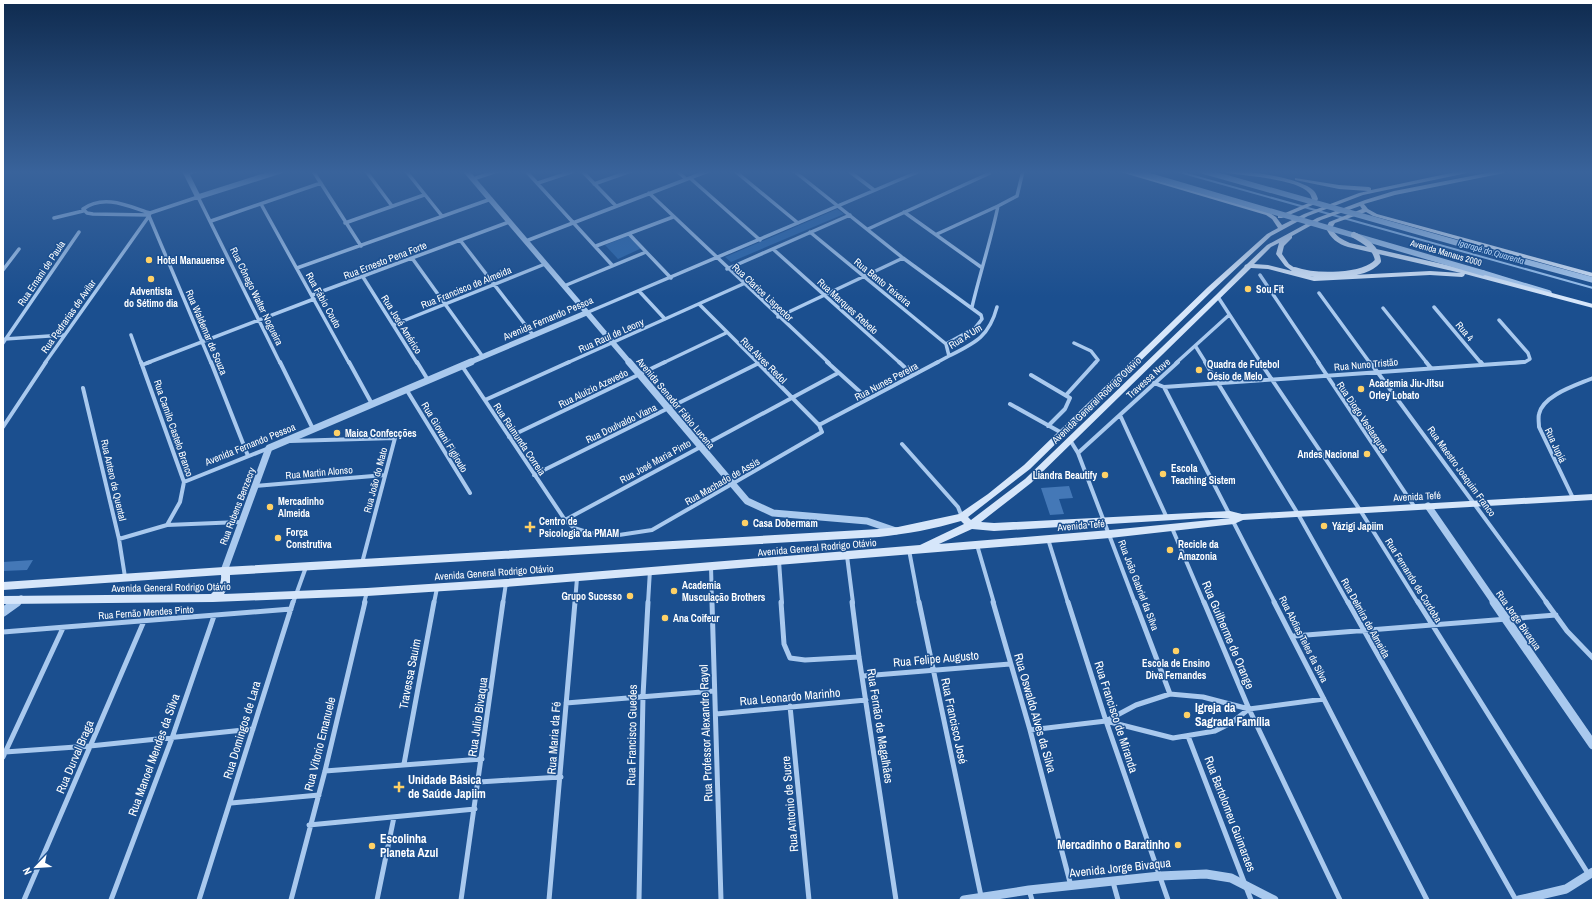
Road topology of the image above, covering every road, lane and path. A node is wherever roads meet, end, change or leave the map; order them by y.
1 (74, 213) edge
2 (90, 213) edge
3 (142, 213) edge
4 (154, 213) edge
5 (207, 213) edge
6 (234, 213) edge
7 (265, 213) edge
8 (339, 213) edge
9 (372, 213) edge
10 (440, 213) edge
11 (450, 213) edge
12 (502, 213) edge
13 (566, 213) edge
14 (597, 213) edge
15 (670, 213) edge
16 (729, 213) edge
17 (786, 213) edge
18 (821, 213) edge
19 (848, 213) edge
20 (902, 213) edge
21 (906, 213) edge
22 (982, 213) edge
23 (997, 213) edge
24 (1265, 213) edge
25 (1279, 213) edge
26 (1291, 213) edge
27 (1311, 213) edge
28 (1332, 213) edge
29 (1352, 213) edge
30 (1355, 213) edge
31 (1373, 213) edge
32 (1268, 214) junction
33 (149, 215) junction
34 (850, 215) junction
35 (442, 216) junction
36 (673, 216) junction
37 (54, 218) dead end
38 (211, 221) junction
39 (509, 222) junction
40 (574, 222) junction
41 (345, 223) junction
42 (798, 223) junction
43 (1281, 228) junction
44 (868, 229) junction
45 (1298, 229) junction
46 (79, 232) dead end
47 (810, 232) junction
48 (629, 234) junction
49 (937, 234) junction
50 (1354, 235) junction
51 (460, 240) junction
52 (760, 240) junction
53 (526, 241) junction
54 (361, 246) junction
55 (596, 246) junction
56 (19, 249) dead end
57 (773, 249) junction
58 (646, 252) junction
59 (412, 258) junction
60 (903, 258) junction
61 (716, 259) junction
62 (545, 264) junction
63 (612, 265) junction
64 (1247, 266) junction
65 (981, 267) junction
66 (297, 268) junction
67 (727, 269) junction
68 (3, 270) edge
69 (1260, 275) dead end
70 (1593, 275) edge
71 (363, 277) junction
72 (863, 277) junction
73 (671, 278) junction
74 (1494, 280) junction
75 (1593, 280) edge
76 (743, 284) junction
77 (494, 285) junction
78 (564, 286) junction
79 (639, 291) junction
80 (1319, 293) dead end
81 (824, 295) junction
82 (313, 297) junction
83 (1218, 297) junction
84 (444, 304) junction
85 (699, 304) junction
86 (1593, 306) edge
87 (972, 307) junction
88 (997, 307) dead end
89 (1434, 307) dead end
90 (1383, 308) dead end
91 (586, 313) junction
92 (1229, 315) junction
93 (778, 317) junction
94 (666, 320) junction
95 (1499, 320) dead end
96 (259, 321) junction
97 (393, 325) junction
98 (726, 333) junction
99 (64, 335) junction
100 (131, 335) dead end
101 (533, 335) junction
102 (4, 339) edge
103 (203, 342) junction
104 (3, 343) edge
105 (612, 343) junction
106 (1074, 343) dead end
107 (946, 344) junction
108 (1196, 347) junction
109 (949, 356) junction
110 (483, 357) junction
111 (757, 364) junction
112 (142, 365) junction
113 (1483, 365) junction
114 (462, 366) junction
115 (1431, 368) junction
116 (1378, 371) junction
117 (838, 373) junction
118 (639, 374) junction
119 (913, 375) junction
120 (1031, 375) dead end
121 (1325, 376) junction
122 (1593, 378) edge
123 (1271, 379) junction
124 (428, 380) junction
125 (1154, 382) junction
126 (1218, 383) junction
127 (1164, 387) junction
128 (83, 388) dead end
129 (406, 389) junction
130 (1067, 394) junction
131 (790, 397) junction
132 (868, 399) junction
133 (485, 400) junction
134 (372, 404) junction
135 (1010, 404) dead end
136 (669, 409) junction
137 (1120, 415) junction
138 (819, 425) junction
139 (1048, 426) junction
140 (3, 427) edge
141 (313, 429) junction
142 (1062, 433) junction
143 (510, 437) junction
144 (1070, 440) junction
145 (286, 441) junction
146 (902, 444) dead end
147 (699, 446) junction
148 (269, 448) junction
149 (1078, 453) junction
150 (248, 456) junction
151 (385, 475) junction
152 (534, 475) junction
153 (184, 482) junction
154 (732, 484) junction
155 (255, 486) junction
156 (470, 494) dead end
157 (1593, 497) edge
158 (1573, 498) junction
159 (1476, 504) junction
160 (1414, 506) junction
161 (1428, 506) junction
162 (1360, 510) junction
163 (1298, 514) junction
164 (962, 517) junction
165 (1167, 518) junction
166 (1235, 518) junction
167 (565, 520) junction
168 (240, 522) junction
169 (1105, 522) junction
170 (167, 525) junction
171 (971, 525) junction
172 (1172, 528) junction
173 (898, 531) junction
174 (1110, 534) junction
175 (119, 539) junction
176 (1048, 539) junction
177 (977, 545) junction
178 (921, 549) junction
179 (909, 550) junction
180 (847, 555) junction
181 (779, 561) junction
182 (362, 564) junction
183 (306, 566) junction
184 (711, 566) junction
185 (650, 570) junction
186 (224, 571) junction
187 (125, 577) junction
188 (577, 577) junction
189 (506, 583) junction
190 (3, 586) edge
191 (437, 587) junction
192 (367, 592) junction
193 (296, 594) junction
194 (213, 598) junction
195 (21, 599) junction
196 (3, 600) edge
197 (291, 610) junction
198 (3, 612) edge
199 (214, 616) junction
200 (1556, 616) junction
201 (1505, 618) junction
202 (144, 621) junction
203 (1431, 625) junction
204 (63, 628) junction
205 (1363, 631) junction
206 (3, 632) edge
207 (1294, 636) junction
208 (859, 657) junction
209 (1593, 658) edge
210 (1010, 664) junction
211 (932, 669) junction
212 (863, 676) junction
213 (714, 691) junction
214 (1170, 694) junction
215 (643, 696) junction
216 (1324, 699) junction
217 (866, 700) junction
218 (566, 702) junction
219 (790, 706) junction
220 (1249, 709) junction
221 (716, 714) junction
222 (1106, 722) junction
223 (253, 729) junction
224 (1030, 730) junction
225 (1188, 736) junction
226 (172, 738) junction
227 (1593, 745) edge
228 (90, 746) junction
229 (4, 755) edge
230 (482, 759) junction
231 (404, 764) junction
232 (324, 771) junction
233 (561, 777) junction
234 (479, 782) junction
235 (318, 795) junction
236 (231, 803) junction
237 (475, 809) junction
238 (394, 817) junction
239 (309, 825) junction
240 (1591, 874) edge
241 (1160, 876) junction
242 (1113, 882) junction
243 (1245, 884) junction
244 (1071, 886) junction
245 (1029, 890) junction
246 (981, 896) junction
247 (24, 900) edge
248 (111, 900) edge
249 (199, 900) edge
250 (291, 900) edge
251 (377, 900) edge
252 (460, 900) edge
253 (549, 900) edge
254 (639, 900) edge
255 (721, 900) edge
256 (809, 900) edge
257 (896, 900) edge
258 (964, 900) edge
259 (1032, 900) edge
260 (1118, 900) edge
261 (1168, 900) edge
262 (1251, 900) edge
263 (1274, 900) edge
264 (1340, 900) edge
265 (1427, 900) edge
266 (1516, 900) edge
267 (1519, 900) edge

1 - 37 street
2 - 33 street
3 - 33 street
4 - 33 street
5 - 38 street, Rua Cônego Walter Nogueira
6 - 38 street
7 - 66 street, Rua Fábio Couto
8 - 41 street
9 - 41 street
10 - 35 street
11 - 35 street
12 - 39 street, Avenida Senador Fábio Lucena
13 - 40 street
14 - 40 street
15 - 36 street, Rua Clarice Lispector
16 - 52 street
17 - 42 street
18 - 42 street, Avenida Fernando Pessoa
19 - 34 street
20 - 44 street
21 - 49 street
22 - 49 street
23 - 65 street
24 - 32 main road
25 - 50 street, Avenida Manaus 2000, bridge
26 - 32 main road
27 - 43 main road, Avenida General Rodrigo Otávio
28 - 45 main road, Avenida General Rodrigo Otávio
29 - 75 street, Avenida Manaus 2000, bridge
30 - 74 main road
31 - 70 main road
32 - 43 main road
33 - 99 street, Rua Pedrarias de Avilar
33 - 103 street, Rua Waldemar de Souza
34 - 44 street
34 - 47 street
35 - 54 street
36 - 48 street
36 - 61 street, Rua Clarice Lispector
38 - 96 street, Rua Cônego Walter Nogueira
39 - 51 street, Rua Ernesto Pena Forte
39 - 53 street, Avenida Senador Fábio Lucena
40 - 53 street
40 - 55 street
41 - 54 street
42 - 52 street, Avenida Fernando Pessoa
43 - 142 main road, Avenida General Rodrigo Otávio
44 - 60 street
45 - 50 main road, bridge
45 - 64 main road, Avenida General Rodrigo Otávio
46 - 102 street, Rua Ernani de Paula
47 - 57 street
47 - 72 street, Rua Bento Teixeira
48 - 55 street
48 - 58 street
49 - 65 street
50 - 86 street, Avenida Manaus 2000, bridge
51 - 59 street, Rua Ernesto Pena Forte
51 - 77 street
52 - 61 street, Avenida Fernando Pessoa
53 - 62 street, Avenida Senador Fábio Lucena
54 - 66 street
55 - 63 street
56 - 68 street
57 - 67 street
57 - 81 street, Rua Marques Rebelo
58 - 63 street
58 - 73 street
59 - 71 street, Rua Ernesto Pena Forte
59 - 84 street
60 - 72 street
60 - 87 street
61 - 67 street, Rua Clarice Lispector
61 - 73 street, Avenida Fernando Pessoa
62 - 77 street, Rua Francisco de Almeida
62 - 78 street, Avenida Senador Fábio Lucena
63 - 78 street
64 - 74 main road
64 - 83 main road, Avenida General Rodrigo Otávio
65 - 87 street
66 - 82 street, Rua Fábio Couto
67 - 76 street, Rua Clarice Lispector
69 - 121 street, Rua Diogo Veslasques
71 - 82 street, Rua Ernesto Pena Forte
71 - 97 street, Rua José Américo
72 - 81 street
72 - 107 street, Rua Bento Teixeira
73 - 79 street, Avenida Fernando Pessoa
74 - 86 main road
76 - 85 street, Rua Raul de Leony
76 - 93 street, Rua Clarice Lispector
77 - 84 street, Rua Francisco de Almeida
77 - 101 street
78 - 91 street, Avenida Senador Fábio Lucena
79 - 91 street, Avenida Fernando Pessoa
79 - 94 street
80 - 116 street, Rua Maestro Joaquim Franco
81 - 93 street
81 - 119 street, Rua Marques Rebelo
82 - 96 street, Rua Ernesto Pena Forte
82 - 134 street, Rua Fábio Couto
83 - 92 street, Rua Fernando de Cordoba
83 - 144 main road, Avenida General Rodrigo Otávio
84 - 97 street, Rua Francisco de Almeida
84 - 110 street
85 - 94 street, Rua Raul de Leony
85 - 98 street, Rua Alves Redol
87 - 107 street
88 - 109 street, Rua A Um
89 - 113 street, Rua 4
90 - 115 street
91 - 101 street, Avenida Fernando Pessoa
91 - 105 street, Avenida Senador Fábio Lucena
92 - 108 street, Travessa Nove
92 - 123 street, Rua Fernando de Cordoba
93 - 117 street, Rua Clarice Lispector
94 - 105 street, Rua Raul de Leony
95 - 113 street, Rua Nuno Tristão
96 - 103 street, Rua Ernesto Pena Forte
96 - 141 street, Rua Cônego Walter Nogueira
97 - 124 street, Rua José Américo
98 - 111 street, Rua Alves Redol
98 - 118 street, Rua Aluízio Azevedo
99 - 102 street
99 - 140 street, Rua Pedrarias de Avilar
100 - 112 street, Rua Camilo Castelo Branco
101 - 110 street, Avenida Fernando Pessoa
102 - 104 street, Rua Ernani de Paula
103 - 112 street, Rua Ernesto Pena Forte
103 - 150 street, Rua Waldemar de Souza
105 - 118 street, Avenida Senador Fábio Lucena
105 - 133 street, Rua Raul de Leony
106 - 130 street
107 - 109 street
108 - 125 street, Travessa Nove
108 - 126 street, Rua Delmira de Almeida
109 - 119 street, Rua Nunes Pereira
110 - 114 street, Avenida Fernando Pessoa
111 - 131 street, Rua Alves Redol
111 - 136 street, Rua Doulvaldo Viana
112 - 153 street, Rua Camilo Castelo Branco
113 - 115 street, Rua Nuno Tristão
114 - 124 street, Avenida Fernando Pessoa
114 - 133 street, Rua Raimunda Correia
115 - 116 street, Rua Nuno Tristão
116 - 121 street, Rua Nuno Tristão
116 - 159 street, Rua Maestro Joaquim Franco
117 - 131 street, Rua José Maria Pinto
117 - 132 street, Rua Clarice Lispector
118 - 136 street, Avenida Senador Fábio Lucena
118 - 143 street, Rua Aluízio Azevedo
119 - 132 street, Rua Nunes Pereira
120 - 130 street
121 - 123 street, Rua Nuno Tristão
121 - 160 street, Rua Diogo Veslasques
122 - 158 street, Rua Jupiá
123 - 126 street, Rua Nuno Tristão
123 - 162 street, Rua Fernando de Cordoba
124 - 129 street, Avenida Fernando Pessoa
125 - 127 street
125 - 137 street, Travessa Nove
126 - 127 street, Rua Nuno Tristão
126 - 163 street, Rua Delmira de Almeida
127 - 166 street, Rua Abdias Teles da Silva
128 - 175 street, Rua Antero de Quental
129 - 134 street, Avenida Fernando Pessoa
129 - 156 street, Rua Giovani Figlioulo
130 - 139 street
131 - 138 street, Rua Alves Redol
131 - 147 street, Rua José Maria Pinto
132 - 138 street, Rua Nunes Pereira
133 - 143 street, Rua Raimunda Correia
134 - 141 street, Avenida Fernando Pessoa
135 - 139 street
136 - 147 street, Avenida Senador Fábio Lucena
136 - 152 street, Rua Doulvaldo Viana
137 - 149 street, Travessa Nove
137 - 165 street
138 - 154 street, Rua Machado de Assis
139 - 142 street
141 - 145 street, Avenida Fernando Pessoa
142 - 164 main road, Avenida General Rodrigo Otávio
143 - 152 street, Rua Raimunda Correia
144 - 149 street, Rua João Gabriel da Silva
144 - 171 main road, Avenida General Rodrigo Otávio
145 - 148 street, Avenida Fernando Pessoa
145 - 151 street, Rua João do Mato
146 - 164 street
147 - 154 street, Avenida Senador Fábio Lucena
147 - 167 street, Rua José Maria Pinto
148 - 150 street, Avenida Fernando Pessoa
148 - 155 street, Rua Rubens Benzecry
149 - 169 street, Rua João Gabriel da Silva
150 - 153 street, Avenida Fernando Pessoa
151 - 155 street, Rua Martin Alonso
151 - 182 street, Rua João do Mato
152 - 167 street, Rua Raimunda Correia
153 - 170 street, Rua Camilo Castelo Branco
154 - 167 street, Rua Machado de Assis
154 - 173 street, Avenida Senador Fábio Lucena
155 - 168 street, Rua Rubens Benzecry
157 - 158 main road, Avenida Tefé
158 - 159 main road, Avenida Tefé
159 - 161 main road, Avenida Tefé
159 - 200 street, Rua Maestro Joaquim Franco
160 - 161 main road, Avenida Tefé
160 - 162 main road, Avenida Tefé
161 - 201 street, Rua Jorge Bivaqua
162 - 163 main road, Avenida Tefé
162 - 203 street, Rua Fernando de Cordoba
163 - 166 main road, Avenida Tefé
163 - 205 street, Rua Delmira de Almeida
164 - 171 main road
164 - 173 main road, Avenida General Rodrigo Otávio
165 - 166 main road, Avenida Tefé
165 - 169 main road, Avenida Tefé
166 - 172 main road, Avenida Tefé
166 - 207 street, Rua Abdias Teles da Silva
168 - 170 street
168 - 186 street, Rua Rubens Benzecry
169 - 171 main road, Avenida Tefé
169 - 174 street, Rua João Gabriel da Silva
170 - 175 street
171 - 178 main road, Avenida General Rodrigo Otávio
172 - 174 main road, Avenida Tefé
172 - 220 street, Rua Guilherme de Orange
173 - 182 main road, Avenida General Rodrigo Otávio
174 - 176 main road, Avenida Tefé
174 - 214 street, Rua João Gabriel da Silva
175 - 187 street, Rua Antero de Quental
176 - 177 main road, Avenida Tefé
176 - 222 street, Rua Francisco de Miranda
177 - 178 main road, Avenida Tefé
177 - 210 street, Rua Oswaldo Alves da Silva
178 - 179 main road, Avenida General Rodrigo Otávio
179 - 180 main road, Avenida General Rodrigo Otávio
179 - 211 street, Rua Francisco José
180 - 181 main road, Avenida General Rodrigo Otávio
180 - 208 street, Rua Fernão de Magalhães
181 - 184 main road, Avenida General Rodrigo Otávio
181 - 208 street
182 - 183 main road, Avenida General Rodrigo Otávio
183 - 186 main road, Avenida General Rodrigo Otávio
183 - 193 street, Rua Domingos de Lara
184 - 185 main road, Avenida General Rodrigo Otávio
184 - 213 street, Rua Professor Alexandre Rayol
185 - 188 main road, Avenida General Rodrigo Otávio
185 - 215 street, Rua Francisco Guedes
186 - 187 main road, Avenida General Rodrigo Otávio
186 - 194 main road
187 - 190 main road, Avenida General Rodrigo Otávio
188 - 189 main road, Avenida General Rodrigo Otávio
188 - 218 street, Rua Maria da Fé
189 - 191 main road, Avenida General Rodrigo Otávio
189 - 230 street, Rua Julio Bivaqua
191 - 192 main road, Avenida General Rodrigo Otávio
191 - 231 street, Travessa Sauim
192 - 193 main road, Avenida General Rodrigo Otávio
192 - 232 street, Rua Vitorio Emanuele
193 - 194 main road, Avenida General Rodrigo Otávio
193 - 197 street, Rua Domingos de Lara
194 - 195 main road, Avenida General Rodrigo Otávio
195 - 196 main road, Avenida General Rodrigo Otávio
195 - 198 street
197 - 199 street, Rua Fernão Mendes Pinto
197 - 223 street, Rua Domingos de Lara
199 - 202 street, Rua Fernão Mendes Pinto
199 - 226 street, Rua Manoel Mendes da Silva
200 - 201 street
200 - 209 street, Rua Maestro Joaquim Franco
201 - 203 street
201 - 227 street, Rua Jorge Bivaqua
202 - 204 street, Rua Fernão Mendes Pinto
202 - 228 street, Rua Durval Braga
203 - 205 street
203 - 240 street, Rua Fernando de Cordoba
204 - 206 street, Rua Fernão Mendes Pinto
204 - 229 street
205 - 207 street
205 - 266 street, Rua Delmira de Almeida
207 - 216 street, Rua Abdias Teles da Silva
208 - 212 street, Rua Fernão de Magalhães
210 - 211 street, Rua Felipe Augusto
210 - 224 street, Rua Oswaldo Alves da Silva
211 - 212 street, Rua Felipe Augusto
211 - 246 street, Rua Francisco José
212 - 217 street, Rua Fernão de Magalhães
213 - 215 street
213 - 221 street, Rua Professor Alexandre Rayol
214 - 220 street
214 - 222 street
215 - 218 street
215 - 254 street, Rua Francisco Guedes
216 - 220 street
216 - 265 street, Rua Abdias Teles da Silva
217 - 219 street, Rua Leonardo Marinho
217 - 257 street, Rua Fernão de Magalhães
218 - 233 street, Rua Maria da Fé
219 - 221 street, Rua Leonardo Marinho
219 - 256 street, Rua Antonio de Sucre
220 - 225 street
220 - 264 street, Rua Guilherme de Orange
221 - 255 street, Rua Professor Alexandre Rayol
222 - 224 street
222 - 225 street
222 - 241 street, Rua Francisco de Miranda
223 - 226 street
223 - 236 street, Rua Domingos de Lara
224 - 244 street, Rua Oswaldo Alves da Silva
225 - 243 street, Rua Bartolomeu Guimaraes
226 - 228 street
226 - 248 street, Rua Manoel Mendes da Silva
228 - 229 street
228 - 247 street, Rua Durval Braga
230 - 231 street
230 - 234 street, Rua Julio Bivaqua
231 - 232 street
232 - 235 street, Rua Vitorio Emanuele
233 - 234 street
233 - 253 street, Rua Maria da Fé
234 - 237 street, Rua Julio Bivaqua
235 - 236 street
235 - 239 street, Rua Vitorio Emanuele
236 - 249 street, Rua Domingos de Lara
237 - 238 street
237 - 252 street, Rua Julio Bivaqua
238 - 239 street
238 - 251 street
239 - 250 street, Rua Vitorio Emanuele
240 - 267 street
241 - 242 street, Avenida Jorge Bivaqua
241 - 243 street, Avenida Jorge Bivaqua
241 - 261 street, Rua Francisco de Miranda
242 - 244 street, Avenida Jorge Bivaqua
242 - 260 street
243 - 262 street, Rua Bartolomeu Guimaraes
243 - 263 street, Avenida Jorge Bivaqua
244 - 245 street, Avenida Jorge Bivaqua
245 - 246 street, Avenida Jorge Bivaqua
245 - 259 street
246 - 258 street, Avenida Jorge Bivaqua

